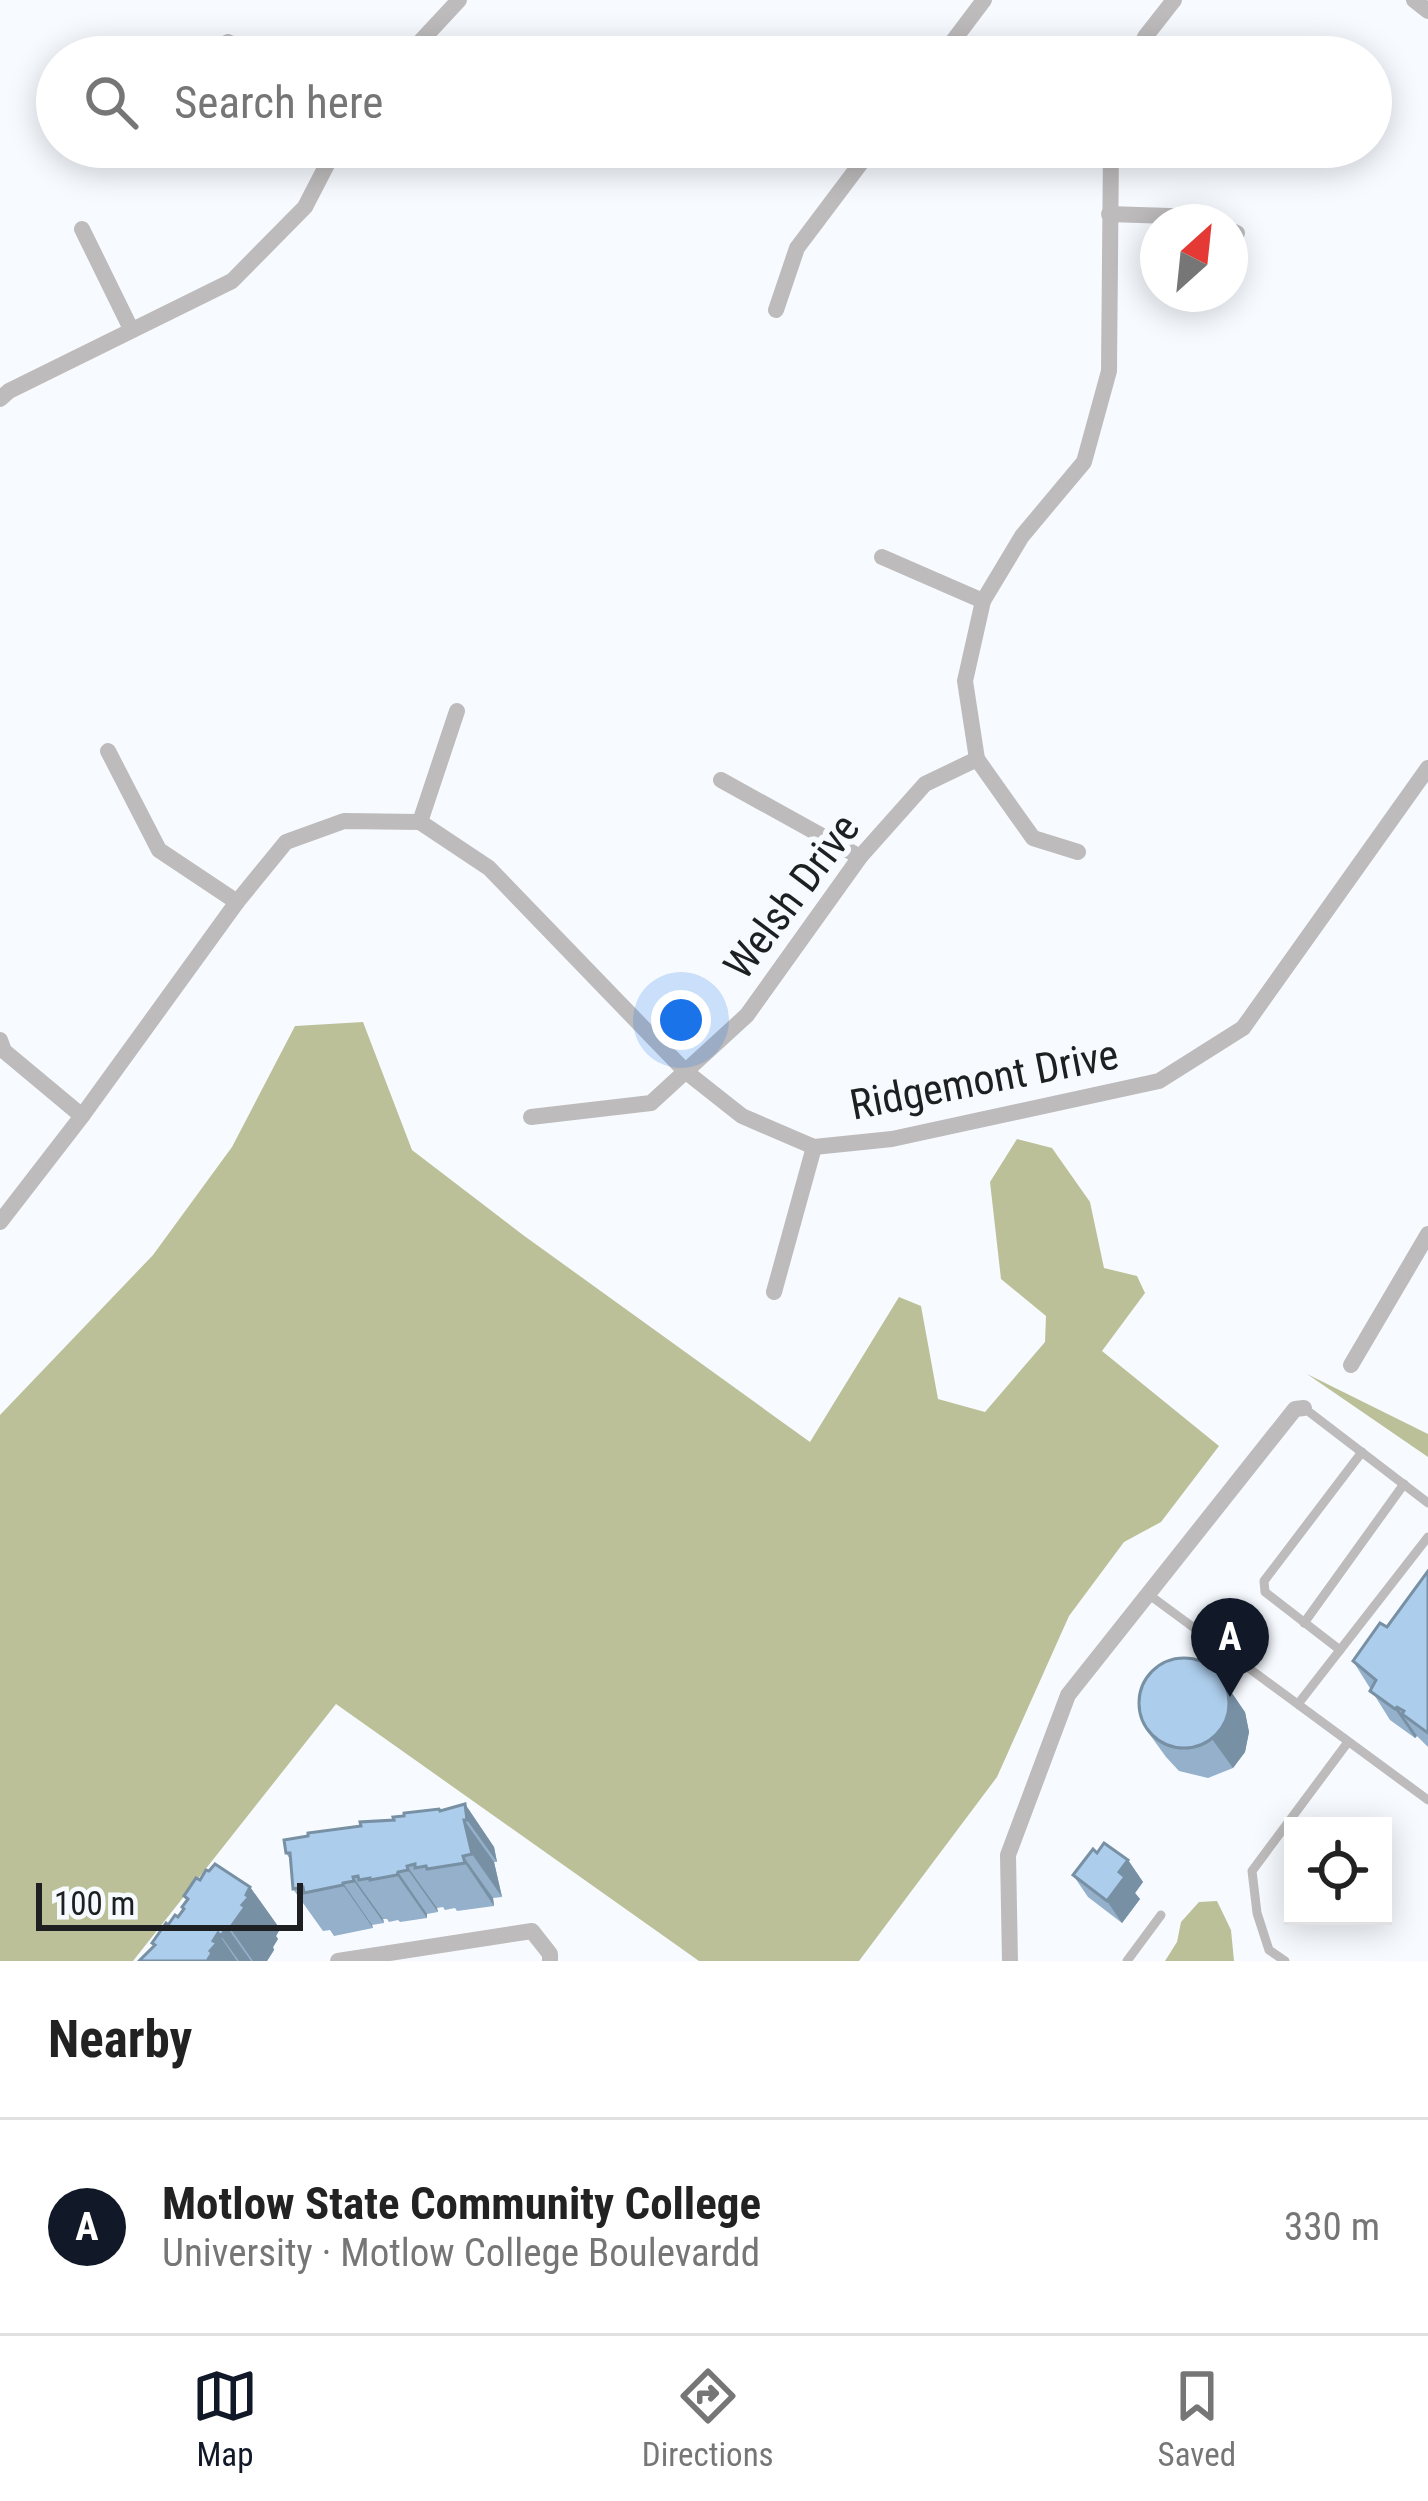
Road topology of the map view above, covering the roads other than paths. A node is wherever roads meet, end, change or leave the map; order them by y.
1 (459, 0) edge
2 (985, 0) edge
3 (1174, 0) edge
4 (1414, 0) edge
5 (1428, 10) edge
6 (426, 36) edge
7 (957, 36) edge
8 (1147, 36) edge
9 (325, 168) edge
10 (857, 168) edge
11 (1111, 168) edge
12 (1109, 214) junction
13 (1140, 215) edge
14 (82, 229) dead end
15 (776, 310) dead end
16 (131, 329) junction
17 (0, 399) edge
18 (882, 557) dead end
19 (983, 601) junction
20 (457, 711) dead end
21 (108, 751) dead end
22 (977, 759) junction
23 (1428, 768) edge
24 (722, 780) dead end
25 (420, 822) junction
26 (1078, 852) dead end
27 (860, 857) junction
28 (237, 902) junction
29 (0, 1040) edge
30 (685, 1070) junction
31 (82, 1116) junction
32 (531, 1118) dead end
33 (814, 1147) junction
34 (0, 1222) edge
35 (1428, 1234) edge
36 (774, 1292) dead end
37 (1351, 1365) dead end
38 (1304, 1408) joint
39 (1362, 1452) junction
40 (1404, 1484) junction
41 (1428, 1503) edge
42 (1428, 1537) edge
43 (1148, 1594) junction
44 (1304, 1623) junction
45 (1340, 1650) junction
46 (1298, 1704) junction
47 (1348, 1742) junction
48 (1428, 1800) edge
49 (1161, 1915) dead end
50 (338, 1961) edge
51 (550, 1961) edge
52 (1010, 1961) edge
53 (1127, 1961) edge
54 (1285, 1961) edge

1 - 6 street
2 - 7 street
3 - 8 street
4 - 5 street
9 - 16 street
10 - 15 street
11 - 12 street
12 - 13 street
12 - 19 street
14 - 16 street
16 - 17 street
18 - 19 street
19 - 22 street
20 - 25 street
21 - 28 street
22 - 26 street
22 - 27 street, Welsh Drive
23 - 33 street, Ridgemont Drive
24 - 27 street
25 - 28 street
25 - 30 street, Ridgemont Drive
27 - 30 street, Welsh Drive
28 - 31 street
29 - 31 street
30 - 32 street, Welsh Drive
30 - 33 street, Ridgemont Drive
31 - 34 street
33 - 36 street
35 - 37 street
38 - 39 lane
38 - 43 street
39 - 40 lane
39 - 44 lane
40 - 41 lane
40 - 44 lane
42 - 45 lane
43 - 46 lane
43 - 52 street
44 - 45 lane
45 - 46 lane
46 - 47 lane
47 - 48 lane
47 - 54 lane
49 - 53 lane
50 - 51 street

